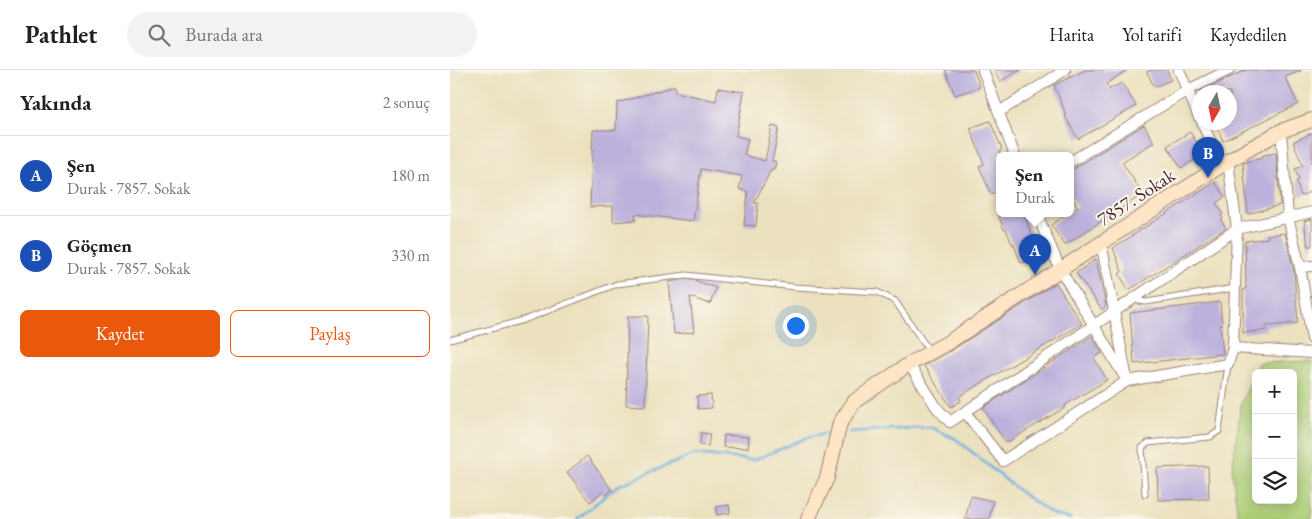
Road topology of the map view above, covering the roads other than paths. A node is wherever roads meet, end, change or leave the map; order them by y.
1 (983, 70) edge
2 (1066, 70) edge
3 (1179, 70) edge
4 (1229, 70) edge
5 (1188, 90) junction
6 (1192, 99) edge
7 (999, 112) junction
8 (1312, 120) edge
9 (1206, 130) edge
10 (1281, 131) junction
11 (1014, 152) edge
12 (1074, 160) edge
13 (1224, 164) junction
14 (1312, 212) edge
15 (1038, 217) edge
16 (1288, 217) junction
17 (1237, 229) junction
18 (1101, 242) junction
19 (1312, 266) edge
20 (1300, 267) junction
21 (1060, 269) junction
22 (1235, 288) junction
23 (1135, 297) junction
24 (1114, 311) junction
25 (1093, 326) junction
26 (1312, 339) edge
27 (450, 340) edge
28 (1233, 348) junction
29 (930, 352) junction
30 (1312, 353) edge
31 (909, 364) junction
32 (1228, 364) junction
33 (1128, 381) junction
34 (965, 412) junction
35 (1145, 494) dead end
36 (808, 519) edge

1 - 7 street
2 - 7 street
3 - 5 street
4 - 5 street
5 - 6 street
5 - 12 street
7 - 11 street
8 - 10 street, 7857. Sokak
9 - 13 street
10 - 13 street, 7857. Sokak
10 - 16 street
13 - 17 street
13 - 18 street, 7857. Sokak
14 - 16 street
15 - 21 street
16 - 17 street
16 - 20 street
17 - 22 street
17 - 23 street
18 - 21 street, 7857. Sokak
18 - 24 street
19 - 20 street
20 - 26 street
21 - 25 street
21 - 29 street, 7857. Sokak
22 - 23 lane
22 - 28 street
23 - 24 street
24 - 25 street
24 - 33 street
25 - 33 street
25 - 34 street
27 - 29 lane
28 - 30 street
28 - 32 street
29 - 31 street, 7857. Sokak
31 - 34 street
31 - 36 street, 7857. Sokak
32 - 33 street
32 - 35 lane
33 - 34 street

